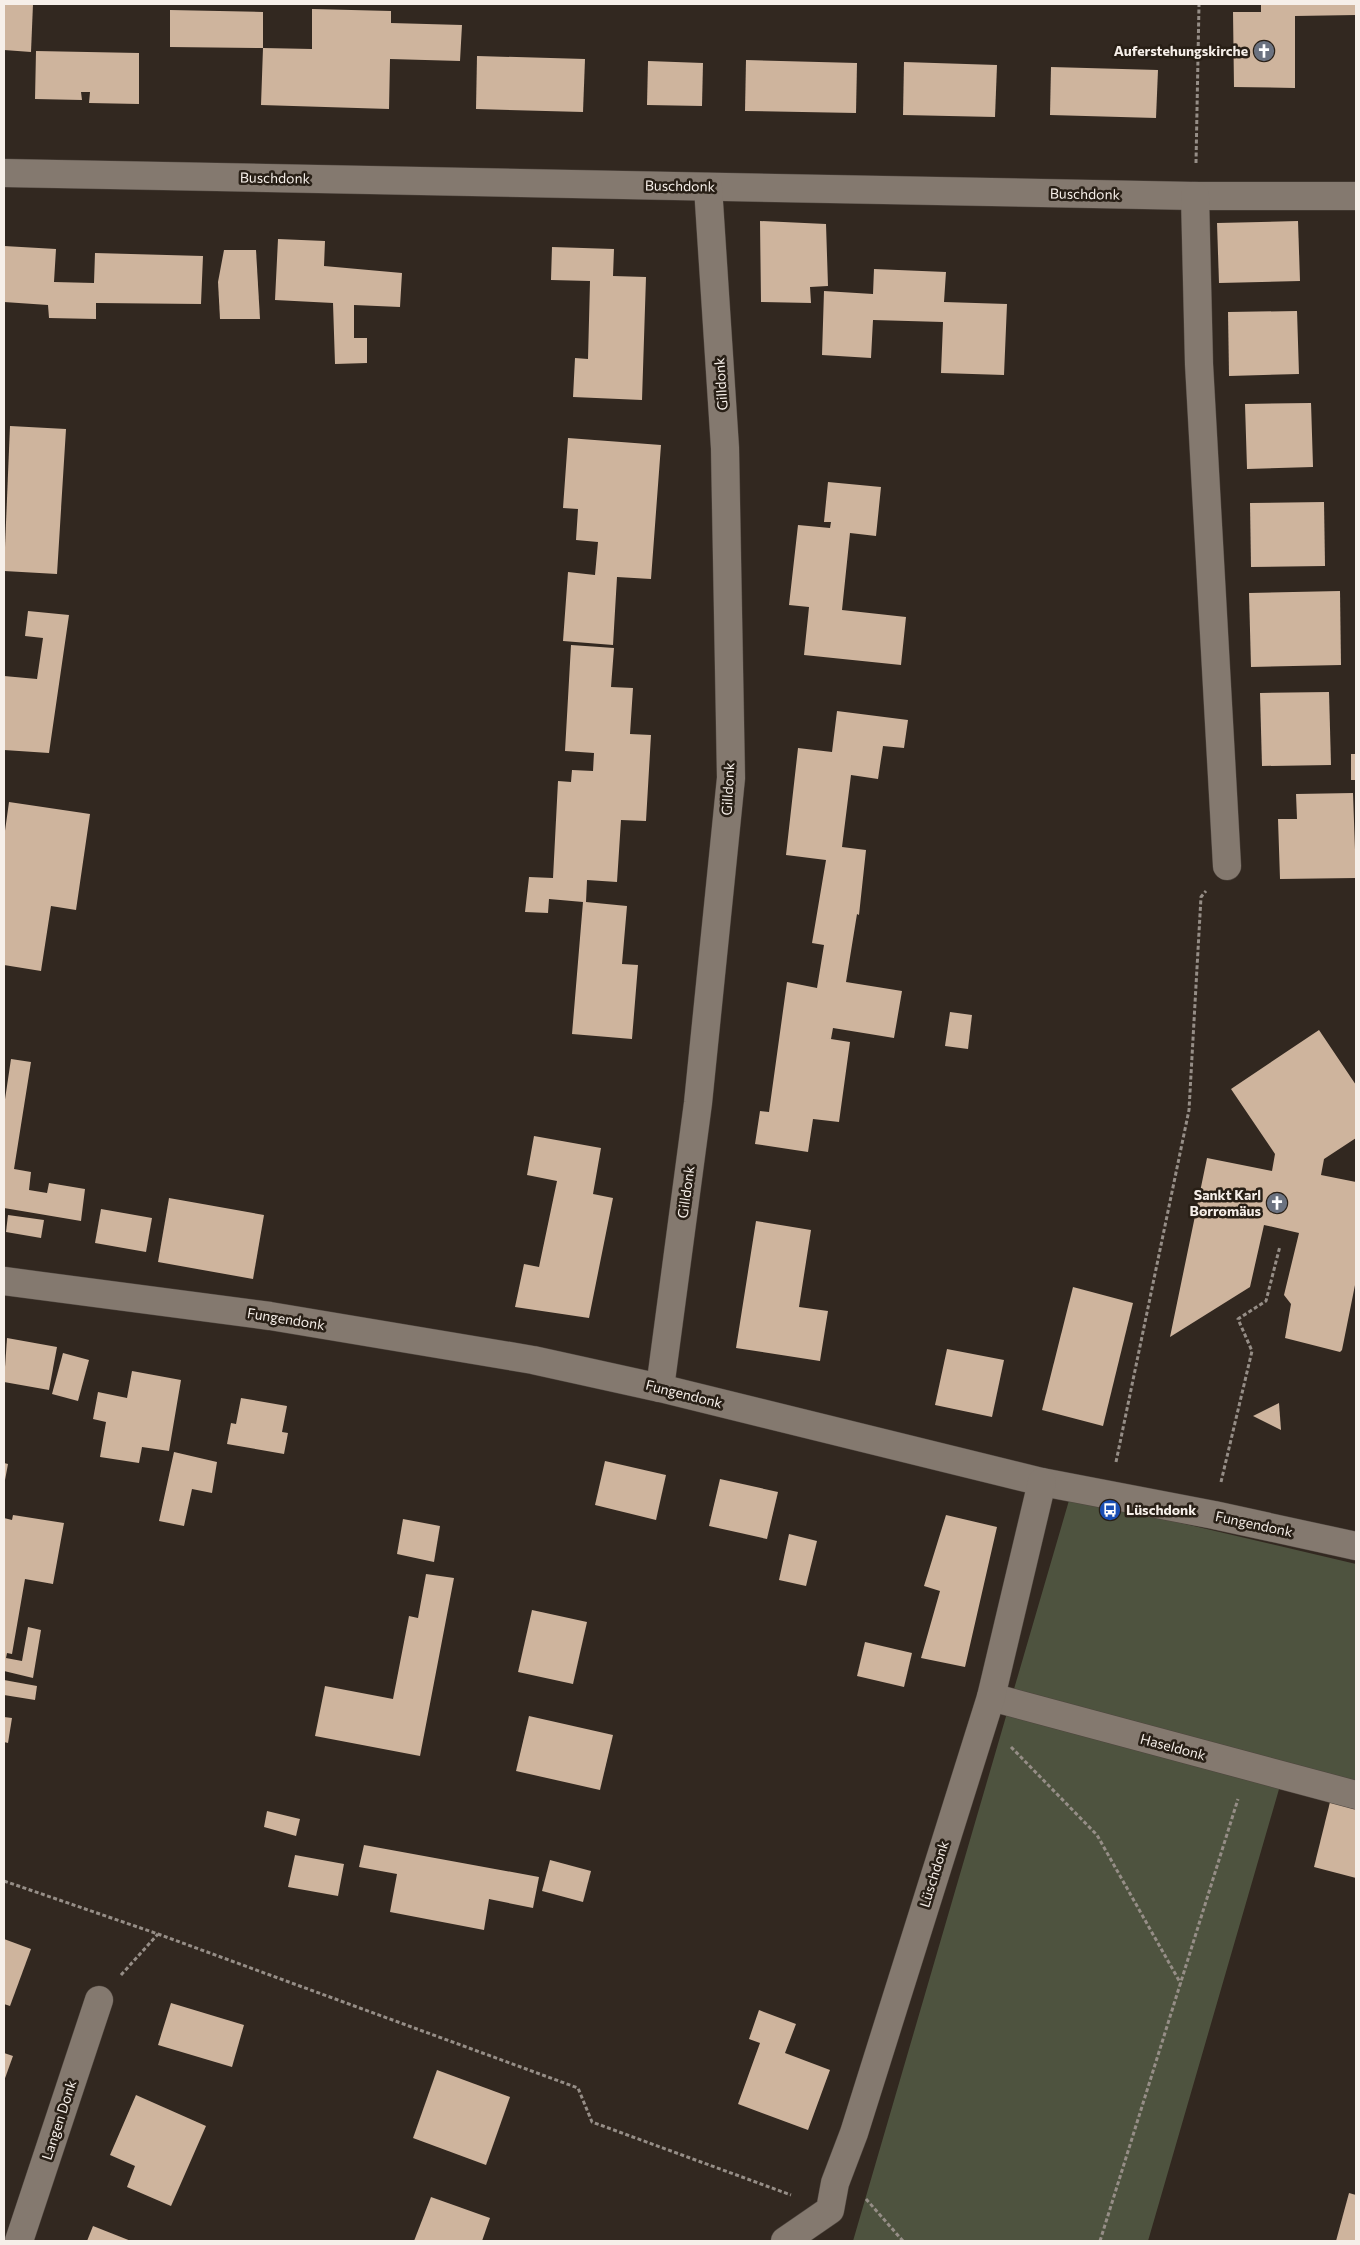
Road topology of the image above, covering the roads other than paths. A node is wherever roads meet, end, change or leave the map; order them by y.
1 (4, 173) edge
2 (708, 187) junction
3 (1195, 196) junction
4 (1356, 196) edge
5 (1228, 866) road end
6 (4, 1281) edge
7 (660, 1388) junction
8 (1042, 1482) junction
9 (1356, 1546) edge
10 (987, 1708) junction
11 (1356, 1795) edge
12 (100, 2000) road end
13 (19, 2241) edge
14 (785, 2241) edge

1 - 2 street, Buschdonk
2 - 3 street, Buschdonk
2 - 7 street, Gilldonk
3 - 4 street, Buschdonk
3 - 5 street
6 - 7 street, Fungendonk
7 - 8 street, Fungendonk
8 - 9 street, Fungendonk
8 - 10 street, Lüschdonk
10 - 11 street, Haseldonk
10 - 14 street, Lüschdonk
12 - 13 street, Langen Donk

